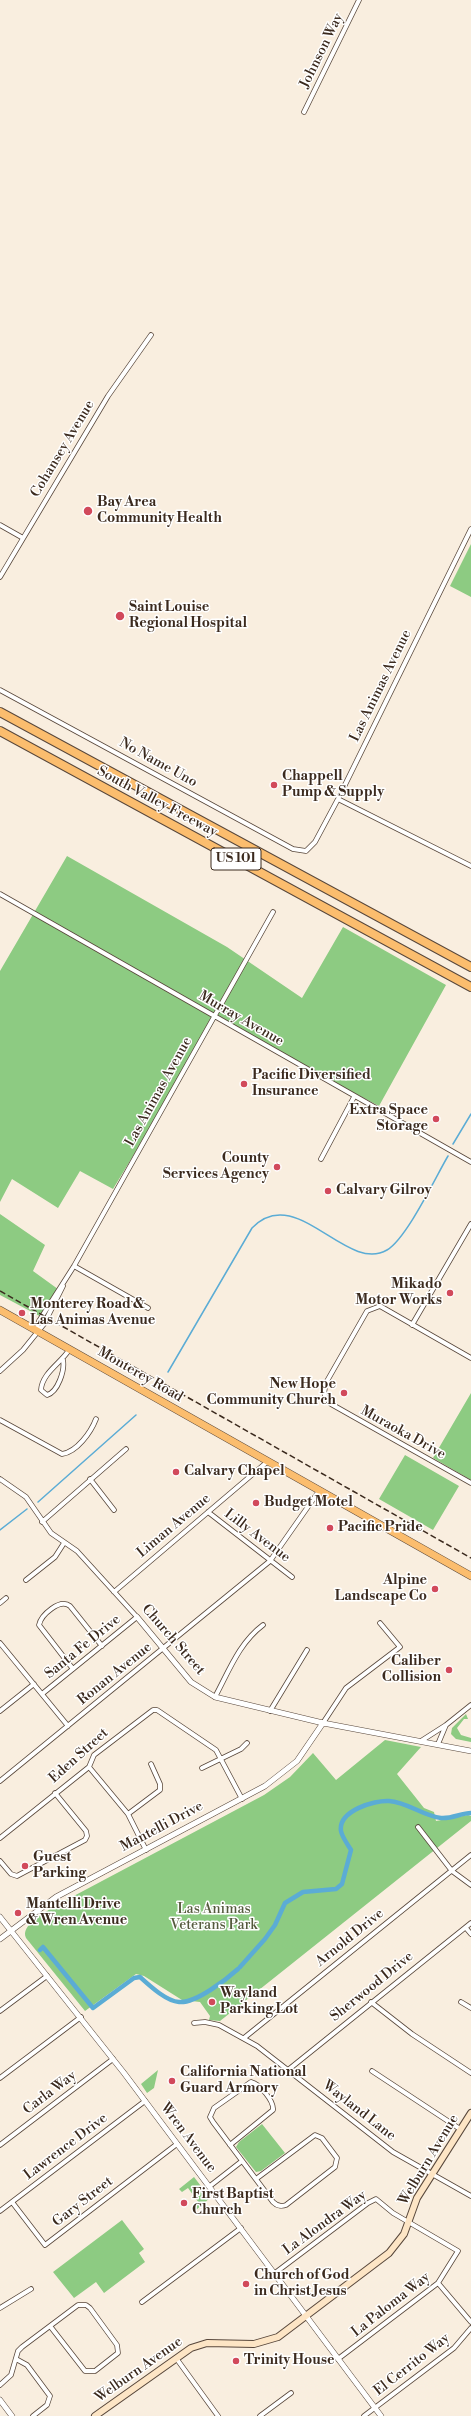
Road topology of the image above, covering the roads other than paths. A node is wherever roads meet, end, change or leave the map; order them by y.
1 (359, 0) edge
2 (304, 112) dead end
3 (151, 335) dead end
4 (0, 525) edge
5 (471, 529) edge
6 (23, 538) junction
7 (0, 577) edge
8 (0, 690) edge
9 (0, 712) edge
10 (0, 731) edge
11 (338, 799) junction
12 (306, 851) joint
13 (471, 866) edge
14 (0, 894) edge
15 (273, 912) dead end
16 (471, 967) edge
17 (471, 987) edge
18 (214, 1017) junction
19 (354, 1097) junction
20 (322, 1159) dead end
21 (471, 1162) edge
22 (471, 1224) edge
23 (74, 1266) junction
24 (148, 1308) dead end
25 (0, 1310) edge
26 (412, 1325) junction
27 (36, 1331) junction
28 (69, 1350) junction
29 (471, 1358) edge
30 (63, 1360) junction
31 (0, 1362) edge
32 (3, 1366) junction
33 (0, 1371) edge
34 (96, 1419) dead end
35 (0, 1420) edge
36 (126, 1449) dead end
37 (267, 1462) junction
38 (0, 1479) edge
39 (90, 1479) junction
40 (471, 1483) edge
41 (319, 1491) junction
42 (114, 1510) dead end
43 (208, 1512) junction
44 (42, 1522) junction
45 (64, 1543) junction
46 (270, 1561) junction
47 (471, 1576) edge
48 (292, 1577) dead end
49 (26, 1580) dead end
50 (114, 1592) junction
51 (6, 1598) dead end
52 (0, 1603) edge
53 (137, 1617) junction
54 (380, 1623) dead end
55 (263, 1625) dead end
56 (0, 1643) edge
57 (102, 1646) junction
58 (164, 1649) junction
59 (307, 1650) dead end
60 (73, 1670) junction
61 (34, 1684) junction
62 (42, 1694) junction
63 (215, 1697) junction
64 (471, 1705) edge
65 (0, 1711) edge
66 (270, 1712) junction
67 (323, 1724) junction
68 (446, 1725) junction
69 (68, 1726) junction
70 (421, 1741) junction
71 (247, 1743) dead end
72 (438, 1744) junction
73 (471, 1751) edge
74 (222, 1758) junction
75 (151, 1764) dead end
76 (89, 1767) junction
77 (202, 1768) dead end
78 (0, 1781) edge
79 (55, 1793) junction
80 (242, 1799) junction
81 (128, 1814) junction
82 (418, 1827) dead end
83 (0, 1838) edge
84 (146, 1850) junction
85 (471, 1855) edge
86 (1, 1864) edge
87 (452, 1870) junction
88 (471, 1885) edge
89 (0, 1917) edge
90 (471, 1923) edge
91 (466, 1928) junction
92 (11, 1931) junction
93 (471, 1934) edge
94 (0, 1939) edge
95 (47, 1976) junction
96 (372, 2002) junction
97 (461, 2002) dead end
98 (471, 2008) edge
99 (0, 2011) edge
100 (81, 2017) junction
101 (194, 2023) dead end
102 (244, 2038) junction
103 (113, 2059) junction
104 (288, 2070) junction
105 (372, 2070) dead end
106 (471, 2073) edge
107 (0, 2078) edge
108 (145, 2101) junction
109 (471, 2113) edge
110 (460, 2129) junction
111 (177, 2144) junction
112 (0, 2145) edge
113 (230, 2145) junction
114 (242, 2161) junction
115 (431, 2174) junction
116 (256, 2179) junction
117 (210, 2186) junction
118 (471, 2196) edge
119 (12, 2202) junction
120 (0, 2211) edge
121 (408, 2222) junction
122 (241, 2228) junction
123 (275, 2273) junction
124 (438, 2283) junction
125 (31, 2290) dead end
126 (142, 2302) dead end
127 (0, 2308) edge
128 (306, 2317) junction
129 (471, 2322) edge
130 (50, 2326) junction
131 (471, 2328) edge
132 (176, 2358) junction
133 (16, 2359) junction
134 (338, 2359) junction
135 (0, 2385) edge
136 (291, 2393) dead end
137 (0, 2400) edge
138 (375, 2408) junction
139 (12, 2416) edge
140 (33, 2416) edge
141 (95, 2416) edge
142 (218, 2416) edge
143 (260, 2416) edge
144 (364, 2416) edge
145 (381, 2416) edge

1 - 2 street, Johnson Way
3 - 6 street, Cohansey Avenue
4 - 6 street
5 - 11 street, Las Animas Avenue
6 - 7 street, Cohansey Avenue
8 - 12 street, No Name Uno
9 - 16 highway, South Valley Freeway / US 101
10 - 17 highway, South Valley Freeway / US 101
11 - 12 street, Las Animas Avenue
11 - 13 street
14 - 18 street, Murray Avenue
15 - 18 street, Las Animas Avenue
18 - 19 street, Murray Avenue
18 - 23 street, Las Animas Avenue
19 - 20 street
19 - 21 street, Murray Avenue
22 - 26 street
23 - 24 street
23 - 27 street, Las Animas Avenue
25 - 27 main road, Monterey Road
26 - 29 street
26 - 40 street, Muraoka Drive
27 - 28 main road, Monterey Road
27 - 32 street, Las Animas Avenue
28 - 30 street
28 - 37 main road, Monterey Road
30 - 30 street
31 - 32 street
32 - 33 street
34 - 35 street
36 - 39 street
37 - 41 main road, Monterey Road
37 - 43 street, Liman Avenue
38 - 44 street, Church Street
39 - 42 street
39 - 44 street
41 - 46 street, Ronan Avenue
41 - 47 main road, Monterey Road
43 - 46 street, Lilly Avenue
43 - 50 street, Liman Avenue
44 - 45 street, Church Street
45 - 49 street
45 - 50 street, Church Street
46 - 48 street, Lilly Avenue
46 - 58 street, Ronan Avenue
50 - 53 street, Church Street
51 - 52 street
53 - 57 street, Santa Fe Drive
53 - 58 street, Church Street
54 - 67 street
55 - 63 street
56 - 61 street
57 - 60 street, Santa Fe Drive
57 - 60 street
58 - 63 street, Church Street
58 - 69 street, Ronan Avenue
59 - 66 street
60 - 62 street, Santa Fe Drive
61 - 62 street
61 - 65 street
62 - 69 street
63 - 66 street, Church Street
64 - 68 street
66 - 67 street, Church Street
67 - 70 street, Church Street
67 - 80 street, Mantelli Drive
68 - 70 street
68 - 72 street
69 - 78 street, Ronan Avenue
70 - 72 street, Church Street
71 - 74 street
72 - 73 street, Church Street
74 - 76 street, Eden Street
74 - 77 street
74 - 80 street
75 - 81 street
76 - 79 street, Eden Street
76 - 81 street
79 - 83 street, Eden Street
79 - 86 street
80 - 84 street, Mantelli Drive
81 - 84 street
82 - 87 street
84 - 92 street, Mantelli Drive
85 - 87 street, Arnold Drive
87 - 88 street
87 - 102 street, Arnold Drive
89 - 92 street, Wren Avenue
90 - 91 street, Sherwood Drive
91 - 93 street
91 - 96 street, Sherwood Drive
92 - 94 street, Mantelli Drive
92 - 95 street, Wren Avenue
95 - 99 street
95 - 100 street, Wren Avenue
96 - 104 street, Sherwood Drive
96 - 106 street
97 - 98 street
100 - 103 street, Wren Avenue
100 - 107 street
101 - 102 street, Wayland Lane
102 - 104 street, Wayland Lane
103 - 108 street, Wren Avenue
103 - 112 street, Carla Way
104 - 115 street, Wayland Lane
105 - 110 street
108 - 111 street, Wren Avenue
108 - 119 street, Lawrence Drive
109 - 110 main road, Welburn Avenue
110 - 115 main road, Welburn Avenue
111 - 117 street, Wren Avenue
111 - 119 street, Gary Street
113 - 113 street
113 - 114 street
114 - 116 street
114 - 117 street
115 - 118 street, Wayland Lane
115 - 121 main road, Welburn Avenue
116 - 116 street
117 - 122 street, Wren Avenue
119 - 120 street, Lawrence Drive
121 - 123 street, La Alondra Way
121 - 124 street, La Paloma Way
121 - 128 main road, Welburn Avenue
122 - 123 street, Wren Avenue
122 - 126 street
123 - 128 street, Wren Avenue
124 - 129 street
124 - 134 street, La Paloma Way
125 - 127 street
128 - 132 main road, Welburn Avenue
128 - 134 street, Wren Avenue
130 - 130 street
130 - 133 street
131 - 138 street, El Cerrito Way
132 - 141 main road, Welburn Avenue
132 - 142 street
133 - 135 street
133 - 140 street
134 - 138 street, Wren Avenue
136 - 143 street
137 - 139 street
138 - 144 street, El Cerrito Way
138 - 145 street, Wren Avenue

